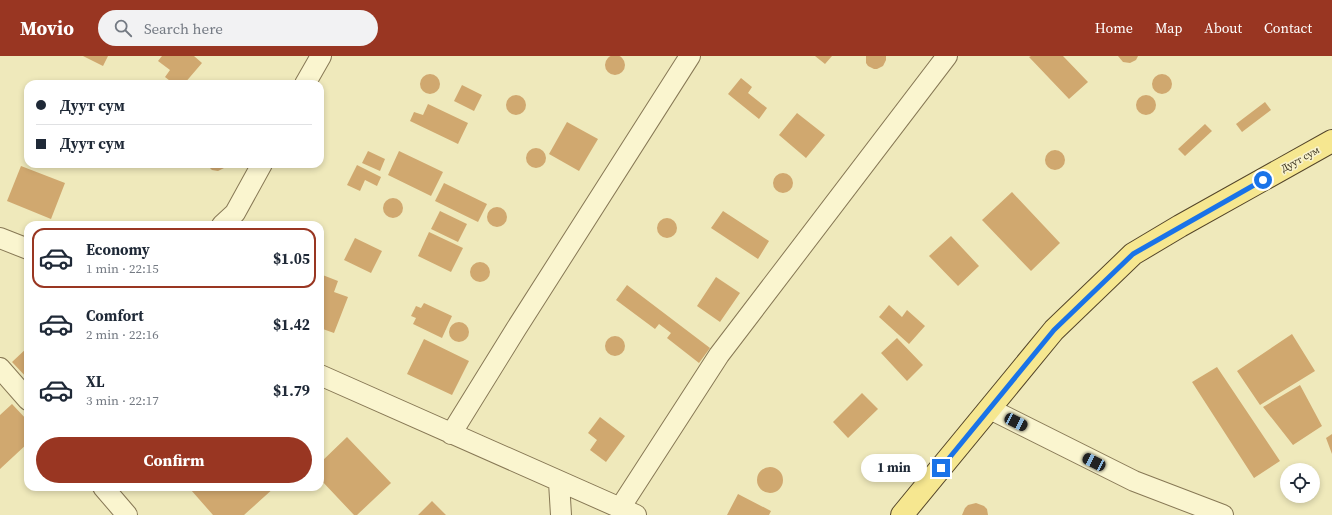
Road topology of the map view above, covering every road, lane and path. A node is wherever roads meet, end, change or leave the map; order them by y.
1 (321, 56) edge
2 (690, 56) edge
3 (947, 56) edge
4 (307, 80) edge
5 (1332, 141) edge
6 (260, 168) edge
7 (226, 221) edge
8 (0, 238) edge
9 (24, 247) edge
10 (0, 368) edge
11 (324, 377) edge
12 (24, 395) edge
13 (990, 409) junction
14 (451, 434) junction
15 (559, 482) junction
16 (106, 491) edge
17 (628, 511) edge
18 (1195, 511) edge
19 (127, 515) edge
20 (562, 515) edge
21 (902, 515) edge
22 (1223, 515) edge

1 - 4 street
2 - 14 street
3 - 17 street
5 - 13 main road, Дуут сум
6 - 7 street
8 - 9 street
10 - 12 street
11 - 14 street
13 - 18 street
13 - 21 main road, Дуут сум
14 - 15 street
15 - 17 street
15 - 20 street
16 - 19 street
18 - 22 street

